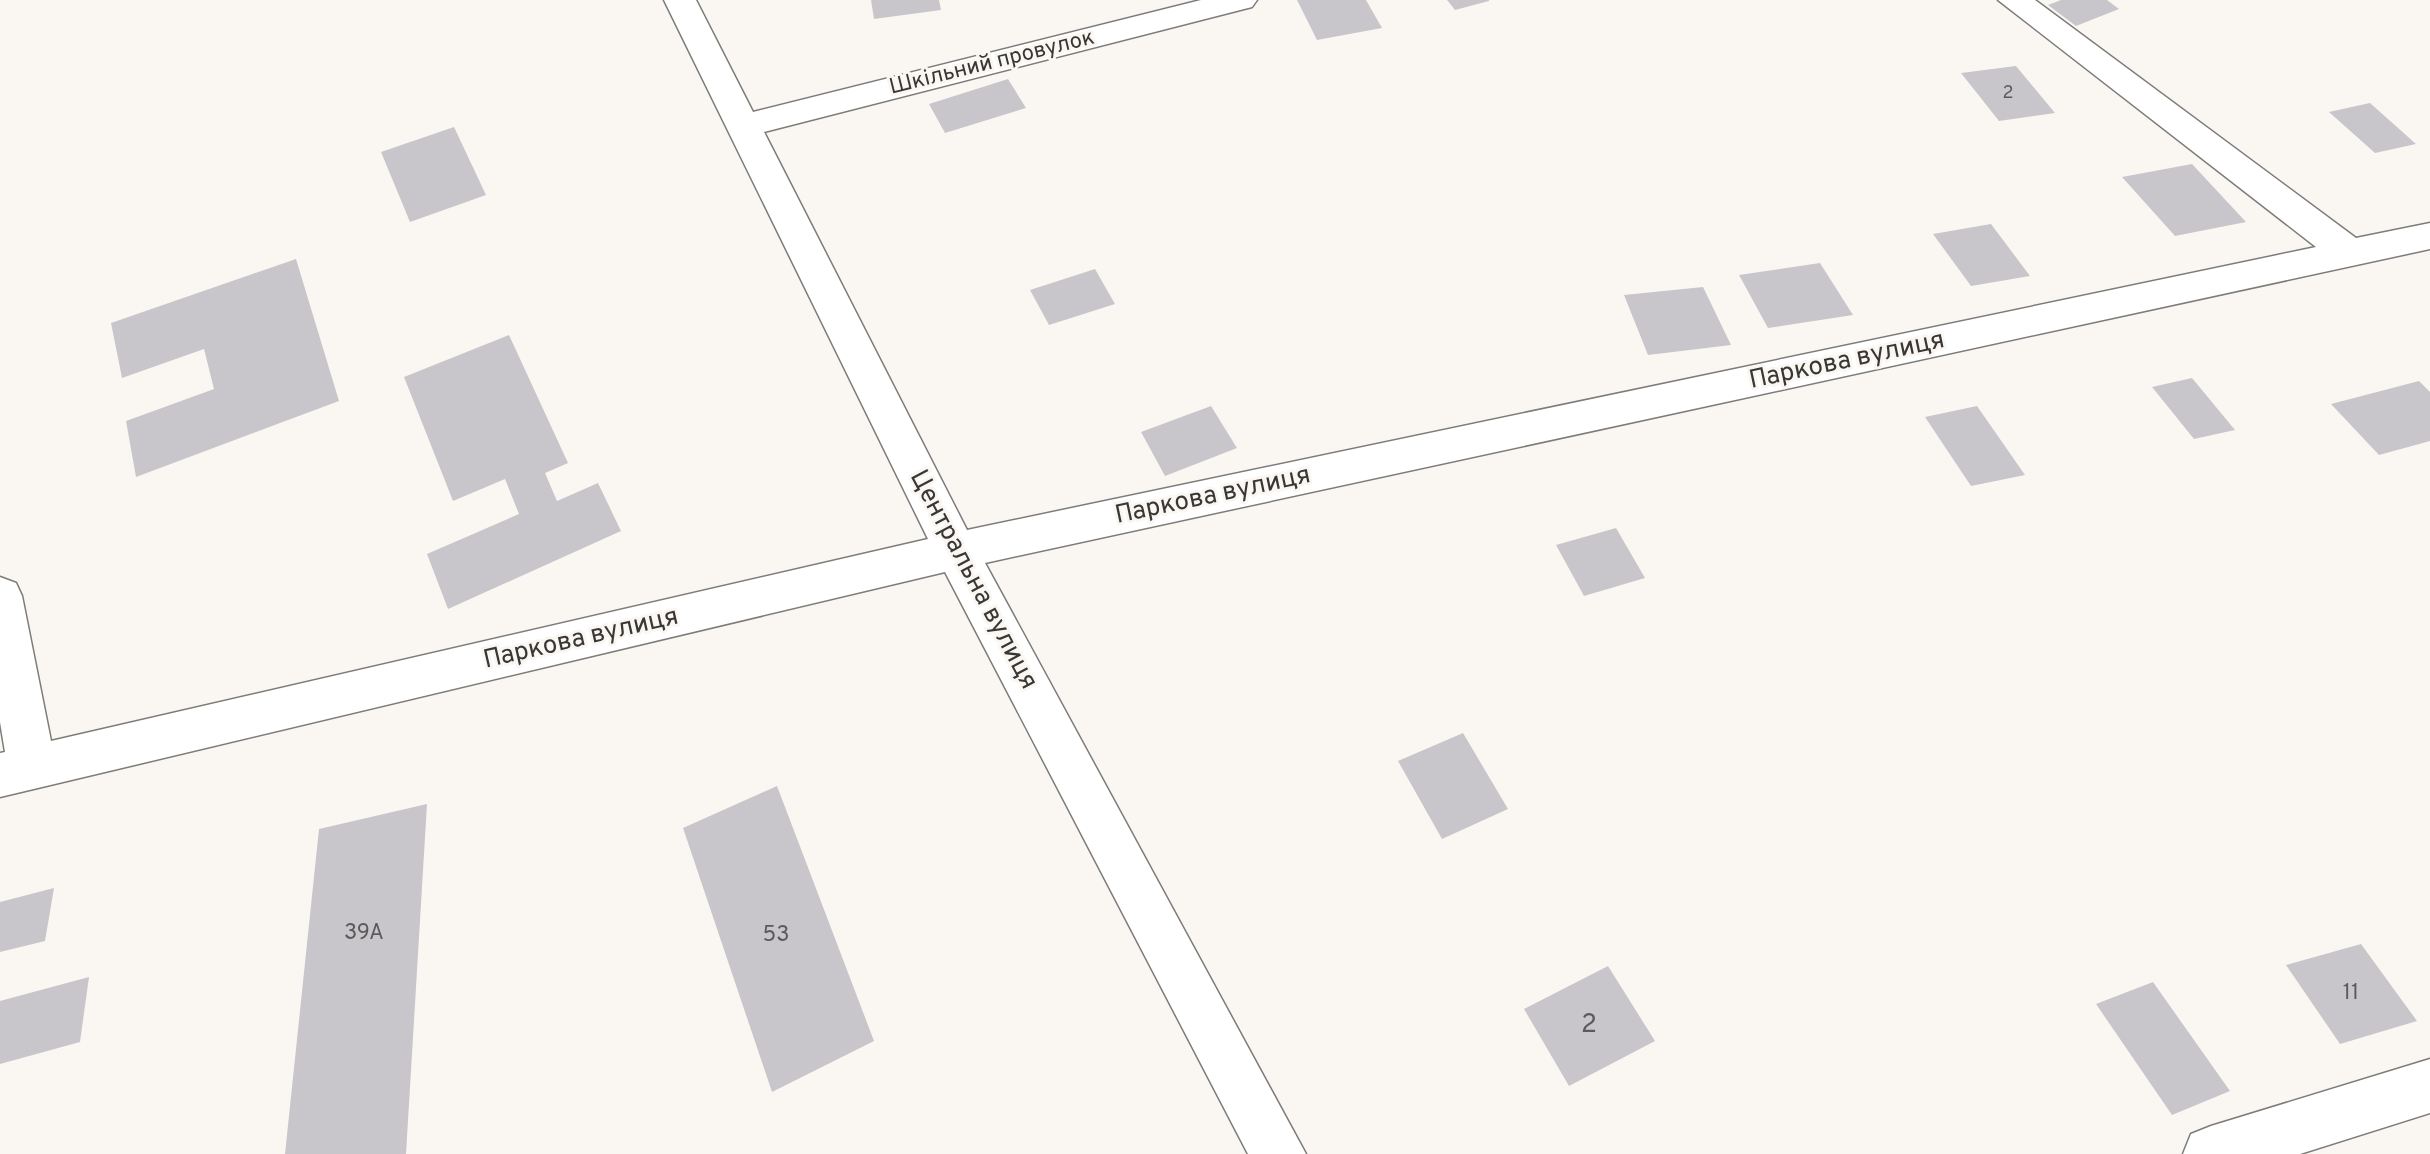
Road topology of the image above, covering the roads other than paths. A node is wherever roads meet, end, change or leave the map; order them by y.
1 (680, 0) edge
2 (1241, 0) edge
3 (2014, 0) edge
4 (743, 126) junction
5 (2430, 236) edge
6 (2350, 253) junction
7 (956, 551) junction
8 (0, 596) edge
9 (16, 771) edge
10 (2430, 1086) edge
11 (1278, 1154) edge
12 (2211, 1154) edge

1 - 4 street, Центральна вулиця
2 - 4 street, Шкільний провулок
3 - 6 street
4 - 7 street, Центральна вулиця
5 - 6 street, Паркова вулиця
6 - 7 street, Паркова вулиця
7 - 9 street, Паркова вулиця
7 - 11 street, Центральна вулиця
8 - 9 street
10 - 12 street

